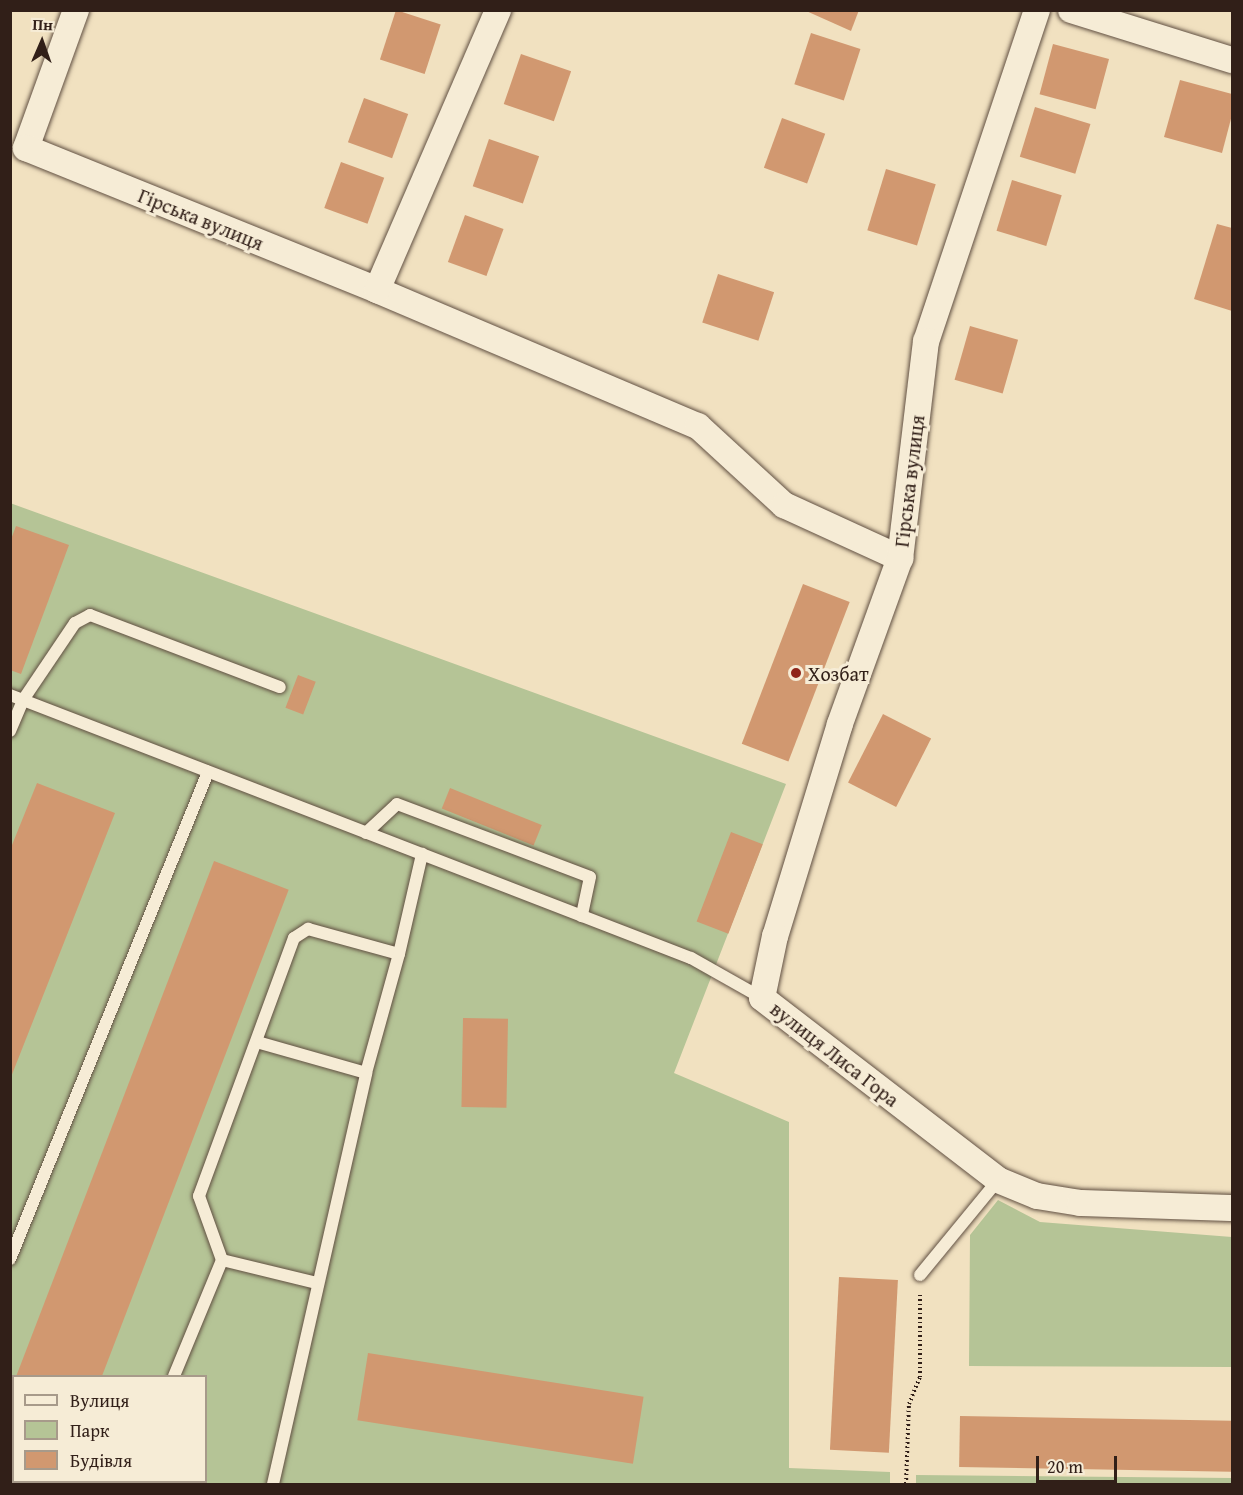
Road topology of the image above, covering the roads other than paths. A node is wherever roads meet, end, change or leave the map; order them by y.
1 (76, 10) edge
2 (498, 10) edge
3 (1037, 10) edge
4 (1071, 10) edge
5 (1233, 60) edge
6 (377, 290) junction
7 (900, 558) junction
8 (280, 687) dead end
9 (10, 695) edge
10 (23, 700) junction
11 (10, 731) edge
12 (208, 772) junction
13 (366, 833) junction
14 (422, 854) junction
15 (582, 916) junction
16 (399, 954) junction
17 (762, 998) junction
18 (257, 1042) junction
19 (366, 1073) junction
20 (998, 1180) junction
21 (1233, 1208) edge
22 (10, 1259) edge
23 (222, 1260) junction
24 (920, 1275) road end
25 (317, 1283) junction
26 (175, 1375) edge
27 (273, 1485) edge

1 - 6 street, Гірська вулиця
2 - 6 street
3 - 7 street, Гірська вулиця
4 - 5 street
6 - 7 street, Гірська вулиця
7 - 17 street, вулиця Лиса Гора
8 - 10 lane
9 - 10 lane
10 - 11 lane
10 - 12 lane
12 - 13 lane
12 - 22 lane
13 - 14 lane
13 - 15 lane
14 - 15 lane
14 - 16 lane
15 - 17 lane
16 - 18 lane
16 - 19 lane
17 - 20 street, вулиця Лиса Гора
18 - 19 lane
18 - 23 lane
19 - 25 lane
20 - 21 street, вулиця Лиса Гора
20 - 24 lane
23 - 25 lane
23 - 26 lane
25 - 27 lane

